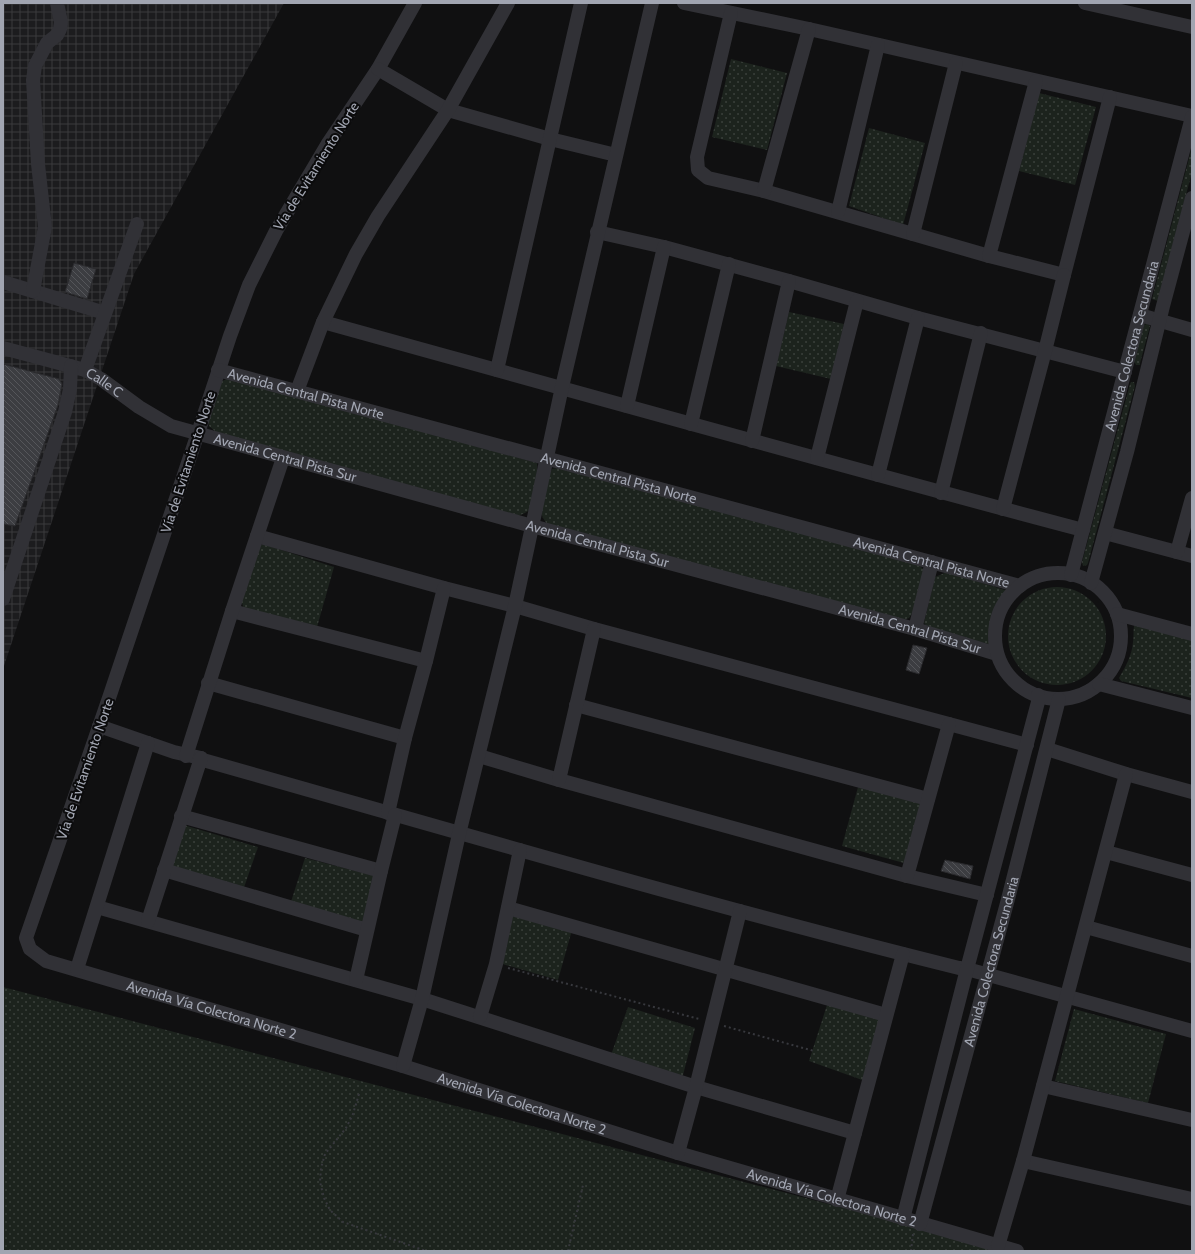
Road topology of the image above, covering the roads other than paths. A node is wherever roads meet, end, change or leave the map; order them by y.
1 (57, 3) edge
2 (415, 3) edge
3 (508, 3) edge
4 (581, 3) edge
5 (652, 3) edge
6 (684, 3) edge
7 (1085, 3) edge
8 (730, 13) junction
9 (1192, 27) edge
10 (809, 29) junction
11 (878, 45) junction
12 (956, 63) junction
13 (378, 69) junction
14 (1036, 81) junction
15 (1110, 97) junction
16 (448, 110) junction
17 (1192, 116) edge
18 (550, 140) junction
19 (616, 155) junction
20 (764, 191) junction
21 (1192, 198) edge
22 (838, 212) junction
23 (137, 224) dead end
24 (598, 232) junction
25 (913, 234) junction
26 (664, 247) junction
27 (989, 256) junction
28 (729, 264) junction
29 (1064, 275) junction
30 (789, 281) junction
31 (3, 282) edge
32 (33, 291) junction
33 (857, 301) junction
34 (105, 313) junction
35 (1140, 315) junction
36 (918, 318) junction
37 (1160, 321) junction
38 (323, 322) junction
39 (1192, 330) edge
40 (982, 333) junction
41 (3, 348) edge
42 (1045, 351) junction
43 (78, 368) junction
44 (218, 370) junction
45 (497, 370) junction
46 (1125, 372) junction
47 (562, 387) junction
48 (297, 391) junction
49 (627, 406) junction
50 (691, 424) junction
51 (198, 433) junction
52 (752, 441) junction
53 (283, 458) junction
54 (547, 458) junction
55 (817, 458) junction
56 (878, 475) junction
57 (941, 493) junction
58 (1192, 498) edge
59 (1003, 509) junction
60 (532, 526) junction
61 (1083, 530) junction
62 (1105, 533) junction
63 (257, 536) junction
64 (1177, 552) junction
65 (1192, 556) edge
66 (932, 562) junction
67 (1071, 575) junction
68 (1091, 583) junction
69 (1020, 586) junction
70 (444, 588) junction
71 (3, 599) edge
72 (515, 606) junction
73 (232, 610) junction
74 (1117, 614) junction
75 (594, 629) junction
76 (915, 629) junction
77 (1192, 634) edge
78 (997, 654) junction
79 (426, 661) junction
80 (208, 683) junction
81 (1099, 684) junction
82 (1038, 695) junction
83 (1059, 699) junction
84 (576, 704) junction
85 (1192, 708) edge
86 (949, 724) junction
87 (99, 726) junction
88 (405, 738) junction
89 (148, 743) junction
90 (1027, 745) junction
91 (1047, 750) junction
92 (186, 756) junction
93 (479, 756) junction
94 (200, 758) junction
95 (1126, 774) junction
96 (559, 780) junction
97 (1192, 792) edge
98 (928, 799) junction
99 (392, 814) junction
100 (182, 816) junction
101 (459, 834) junction
102 (520, 850) junction
103 (1106, 852) junction
104 (164, 870) junction
105 (381, 871) junction
106 (1192, 875) edge
107 (907, 876) junction
108 (987, 895) junction
109 (97, 907) junction
110 (508, 908) junction
111 (740, 911) junction
112 (148, 921) junction
113 (1086, 927) junction
114 (367, 930) junction
115 (30, 949) joint
116 (902, 954) junction
117 (1192, 956) edge
118 (77, 969) junction
119 (967, 969) junction
120 (726, 970) junction
121 (987, 974) junction
122 (356, 980) junction
123 (1067, 997) junction
124 (422, 999) junction
125 (886, 1015) junction
126 (480, 1017) junction
127 (1192, 1031) edge
128 (403, 1066) junction
129 (696, 1086) junction
130 (1043, 1086) junction
131 (1192, 1120) edge
132 (855, 1133) junction
133 (678, 1154) junction
134 (1023, 1161) junction
135 (1192, 1199) edge
136 (837, 1200) junction
137 (913, 1222) junction
138 (998, 1246) junction
139 (1017, 1251) edge

1 - 32 street
2 - 13 street, Vía de Evitamiento Norte
3 - 16 street
4 - 18 street
5 - 19 street
6 - 8 street
7 - 9 street
8 - 10 street
8 - 20 street
10 - 11 street
10 - 20 street
11 - 12 street
11 - 22 street
12 - 14 street
12 - 25 street
13 - 16 street
13 - 44 street, Vía de Evitamiento Norte
14 - 15 street
14 - 27 street
15 - 17 street
15 - 29 street
16 - 18 street
16 - 38 street
17 - 35 street, Avenida Colectora Secundaria
18 - 19 street
18 - 45 street
19 - 24 street
20 - 22 street
21 - 37 street, Avenida Colectora Secundaria
22 - 25 street
23 - 34 street
24 - 26 street
24 - 47 street
25 - 27 street
26 - 28 street
26 - 49 street
27 - 29 street
28 - 30 street
28 - 50 street
29 - 42 street
30 - 33 street
30 - 52 street
31 - 32 street
32 - 34 street
33 - 36 street
33 - 55 street
34 - 43 street
35 - 37 street
35 - 46 street, Avenida Colectora Secundaria
36 - 40 street
36 - 56 street
37 - 39 street
37 - 62 street, Avenida Colectora Secundaria
38 - 45 street
38 - 48 street
40 - 42 street
40 - 57 street
41 - 43 street, Calle C
42 - 46 street
42 - 59 street
43 - 51 street, Calle C
43 - 71 street
44 - 48 street, Avenida Central Pista Norte
44 - 51 street, Vía de Evitamiento Norte
45 - 47 street
46 - 61 street, Avenida Colectora Secundaria
47 - 49 street
47 - 54 street
48 - 54 street, Avenida Central Pista Norte
49 - 50 street
50 - 52 street
51 - 53 street, Avenida Central Pista Sur
51 - 87 street, Vía de Evitamiento Norte
52 - 55 street
53 - 60 street, Avenida Central Pista Sur
53 - 63 street
54 - 60 street
54 - 66 street, Avenida Central Pista Norte
55 - 56 street
56 - 57 street
57 - 59 street
58 - 64 street
59 - 61 street
60 - 72 street
60 - 76 street, Avenida Central Pista Sur
61 - 67 street, Avenida Colectora Secundaria
62 - 64 street
62 - 68 street, Avenida Colectora Secundaria
63 - 70 street
63 - 73 street
64 - 65 street
66 - 69 street, Avenida Central Pista Norte
66 - 76 street
67 - 68 street
67 - 69 street
68 - 74 street
69 - 78 street
70 - 72 street
70 - 79 street
72 - 75 street
72 - 93 street
73 - 79 street
73 - 80 street
74 - 77 street
74 - 81 street
75 - 84 street
75 - 86 street
76 - 78 street, Avenida Central Pista Sur
78 - 82 street
79 - 88 street
80 - 88 street
80 - 92 street
81 - 83 street
81 - 85 street
82 - 83 street
82 - 90 street, Avenida Colectora Secundaria
83 - 91 street, Avenida Colectora Secundaria
84 - 96 street
84 - 98 street
86 - 90 street
86 - 98 street
87 - 89 street
87 - 115 street, Vía de Evitamiento Norte
88 - 99 street
89 - 92 street
89 - 109 street
90 - 108 street, Avenida Colectora Secundaria
91 - 95 street
91 - 121 street, Avenida Colectora Secundaria
92 - 94 street
93 - 96 street
93 - 101 street
94 - 99 street
94 - 100 street
95 - 97 street
95 - 103 street
96 - 107 street
98 - 107 street
99 - 101 street
99 - 105 street
100 - 104 street
100 - 105 street
101 - 102 street
101 - 124 street
102 - 110 street
102 - 111 street
103 - 106 street
103 - 113 street
104 - 112 street
104 - 114 street
105 - 114 street
107 - 108 street
108 - 119 street, Avenida Colectora Secundaria
109 - 112 street
109 - 118 street
110 - 120 street
110 - 126 street
111 - 116 street
111 - 120 street
112 - 122 street
113 - 117 street
113 - 123 street
114 - 122 street
115 - 118 street, Avenida Vía Colectora Norte 2
116 - 119 street
116 - 125 street
118 - 128 street, Avenida Vía Colectora Norte 2
119 - 121 street
119 - 137 street, Avenida Colectora Secundaria
120 - 125 street
120 - 129 street
121 - 123 street
121 - 137 street, Avenida Colectora Secundaria
122 - 124 street
123 - 127 street
123 - 130 street
124 - 126 street
124 - 128 street
125 - 132 street
126 - 129 street
128 - 133 street, Avenida Vía Colectora Norte 2
129 - 132 street
129 - 133 street
130 - 131 street
130 - 134 street
132 - 136 street
133 - 136 street, Avenida Vía Colectora Norte 2
134 - 135 street
134 - 138 street
136 - 137 street, Avenida Vía Colectora Norte 2
137 - 138 street, Avenida Vía Colectora Norte 2
138 - 139 street, Avenida Vía Colectora Norte 2

